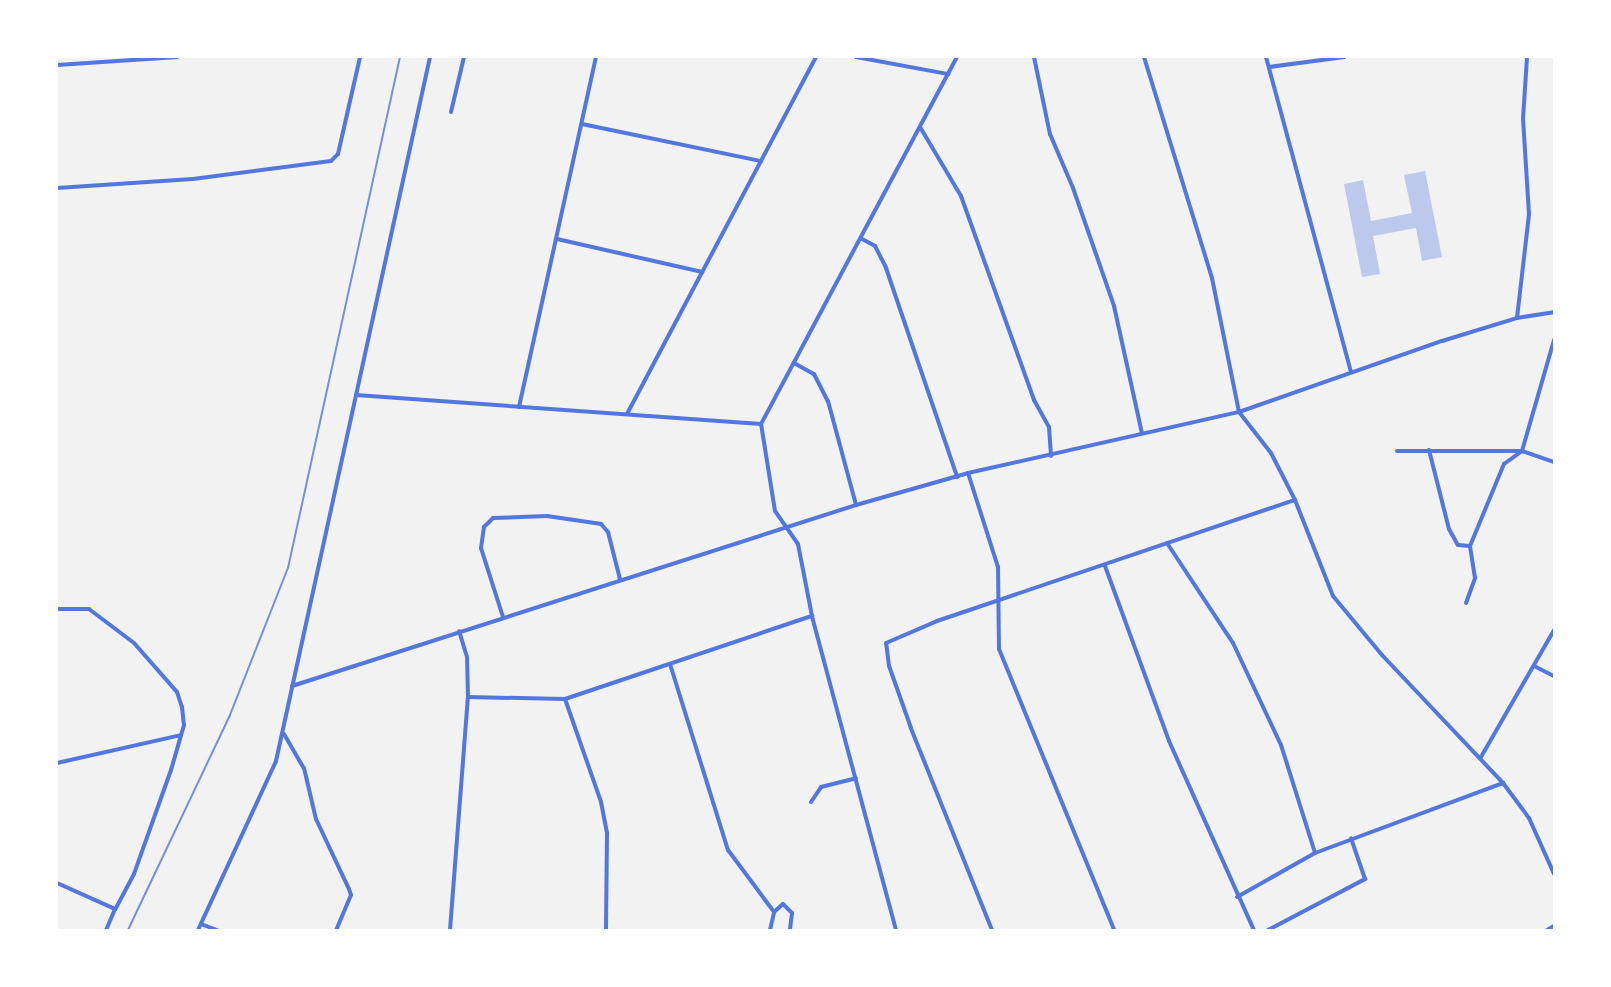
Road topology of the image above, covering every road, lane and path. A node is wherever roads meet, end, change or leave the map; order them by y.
1 (178, 57) edge
2 (360, 57) edge
3 (430, 57) edge
4 (464, 57) edge
5 (596, 57) edge
6 (816, 57) edge
7 (856, 57) edge
8 (957, 57) edge
9 (1034, 57) edge
10 (1144, 57) edge
11 (1266, 57) edge
12 (1344, 57) edge
13 (1527, 57) edge
14 (57, 65) edge
15 (1269, 67) junction
16 (948, 74) junction
17 (451, 112) dead end
18 (582, 124) junction
19 (919, 127) junction
20 (761, 161) junction
21 (57, 188) edge
22 (557, 239) junction
23 (862, 239) junction
24 (702, 272) junction
25 (1554, 312) edge
26 (1517, 318) junction
27 (1554, 340) edge
28 (794, 362) junction
29 (1351, 371) junction
30 (356, 395) junction
31 (519, 407) junction
32 (1239, 412) junction
33 (627, 415) junction
34 (761, 424) junction
35 (1142, 433) junction
36 (1429, 450) junction
37 (1397, 451) dead end
38 (1522, 451) junction
39 (1051, 456) junction
40 (1554, 462) edge
41 (968, 473) junction
42 (957, 477) junction
43 (1295, 500) junction
44 (856, 505) junction
45 (788, 526) junction
46 (1167, 543) junction
47 (1470, 546) junction
48 (1104, 566) junction
49 (620, 579) junction
50 (997, 602) junction
51 (1466, 603) dead end
52 (57, 609) edge
53 (812, 616) junction
54 (503, 617) junction
55 (1554, 630) edge
56 (459, 631) junction
57 (669, 664) junction
58 (1536, 667) junction
59 (1554, 676) edge
60 (292, 686) junction
61 (468, 697) junction
62 (565, 699) junction
63 (283, 733) junction
64 (181, 735) junction
65 (1480, 757) junction
66 (57, 763) edge
67 (856, 778) junction
68 (1503, 783) junction
69 (811, 802) dead end
70 (1351, 838) junction
71 (1315, 853) junction
72 (1554, 874) edge
73 (57, 883) edge
74 (1237, 897) junction
75 (115, 909) junction
76 (774, 912) junction
77 (201, 924) junction
78 (1554, 926) edge
79 (106, 930) edge
80 (198, 930) edge
81 (217, 930) edge
82 (336, 930) edge
83 (450, 930) edge
84 (606, 930) edge
85 (770, 930) edge
86 (790, 930) edge
87 (896, 930) edge
88 (992, 930) edge
89 (1114, 930) edge
90 (1254, 930) edge
91 (1268, 930) edge
92 (1546, 930) edge

1 - 14 street
2 - 21 street
3 - 30 street
4 - 17 street
5 - 18 street
6 - 20 street
7 - 16 street
8 - 16 street
9 - 35 street
10 - 32 street
11 - 15 street
12 - 15 street
13 - 26 street
15 - 29 street
16 - 19 street
18 - 20 street
18 - 22 street
19 - 23 street
19 - 39 street
20 - 24 street
22 - 24 street
22 - 31 street
23 - 28 street
23 - 42 street
24 - 33 street
25 - 26 street
26 - 29 street
27 - 38 street
28 - 34 street
28 - 44 street
29 - 32 street
30 - 31 street
30 - 60 street
31 - 33 street
32 - 35 street
32 - 43 street
33 - 34 street
34 - 45 street
35 - 39 street
36 - 37 street
36 - 38 street
36 - 47 street
38 - 40 street
38 - 47 street
39 - 41 street
41 - 42 street
41 - 50 street
42 - 44 street
43 - 46 street
43 - 65 street
44 - 45 street
45 - 49 street
45 - 53 street
46 - 48 street
46 - 71 street
47 - 51 street
48 - 50 street
48 - 74 street
49 - 54 street
49 - 54 street
50 - 88 street
50 - 89 street
52 - 64 street
53 - 57 street
53 - 67 street
54 - 56 street
55 - 58 street
56 - 60 street
56 - 61 street
57 - 62 street
57 - 76 street
58 - 59 street
58 - 65 street
60 - 63 street
61 - 62 street
61 - 83 street
62 - 84 street
63 - 77 street
63 - 82 street
64 - 66 street
64 - 75 street
65 - 68 street
67 - 69 street
67 - 87 street
68 - 70 street
68 - 72 street
70 - 71 street
70 - 91 street
71 - 74 street
73 - 75 street
74 - 90 street
75 - 79 street
76 - 85 street
76 - 86 street
77 - 80 street
77 - 81 street
78 - 92 street

